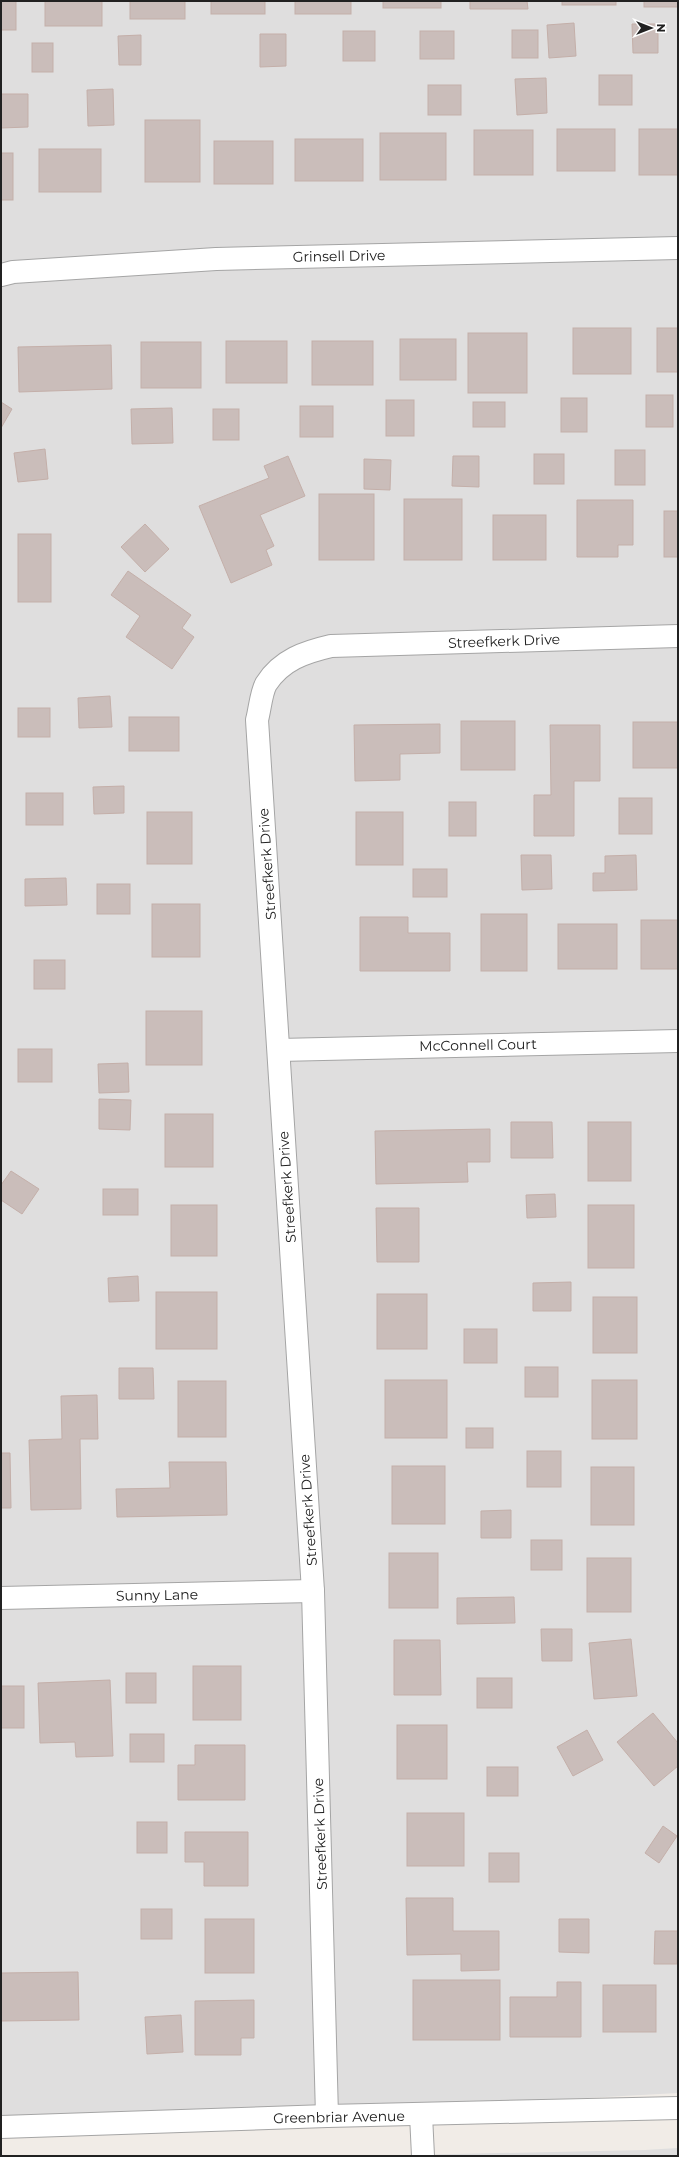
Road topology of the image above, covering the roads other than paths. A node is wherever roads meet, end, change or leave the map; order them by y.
1 (678, 248) edge
2 (1, 275) edge
3 (678, 636) edge
4 (678, 1041) edge
5 (279, 1050) junction
6 (313, 1591) junction
7 (1, 1598) edge
8 (678, 2108) edge
9 (420, 2115) junction
10 (327, 2116) junction
11 (1, 2127) edge
12 (423, 2156) edge

1 - 2 street, Grinsell Drive
3 - 5 street, Streefkerk Drive
4 - 5 street, McConnell Court
5 - 6 street, Streefkerk Drive
6 - 7 street, Sunny Lane
6 - 10 street, Streefkerk Drive
8 - 9 street, Greenbriar Avenue
9 - 10 street, Greenbriar Avenue
9 - 12 street
10 - 11 street, Greenbriar Avenue

